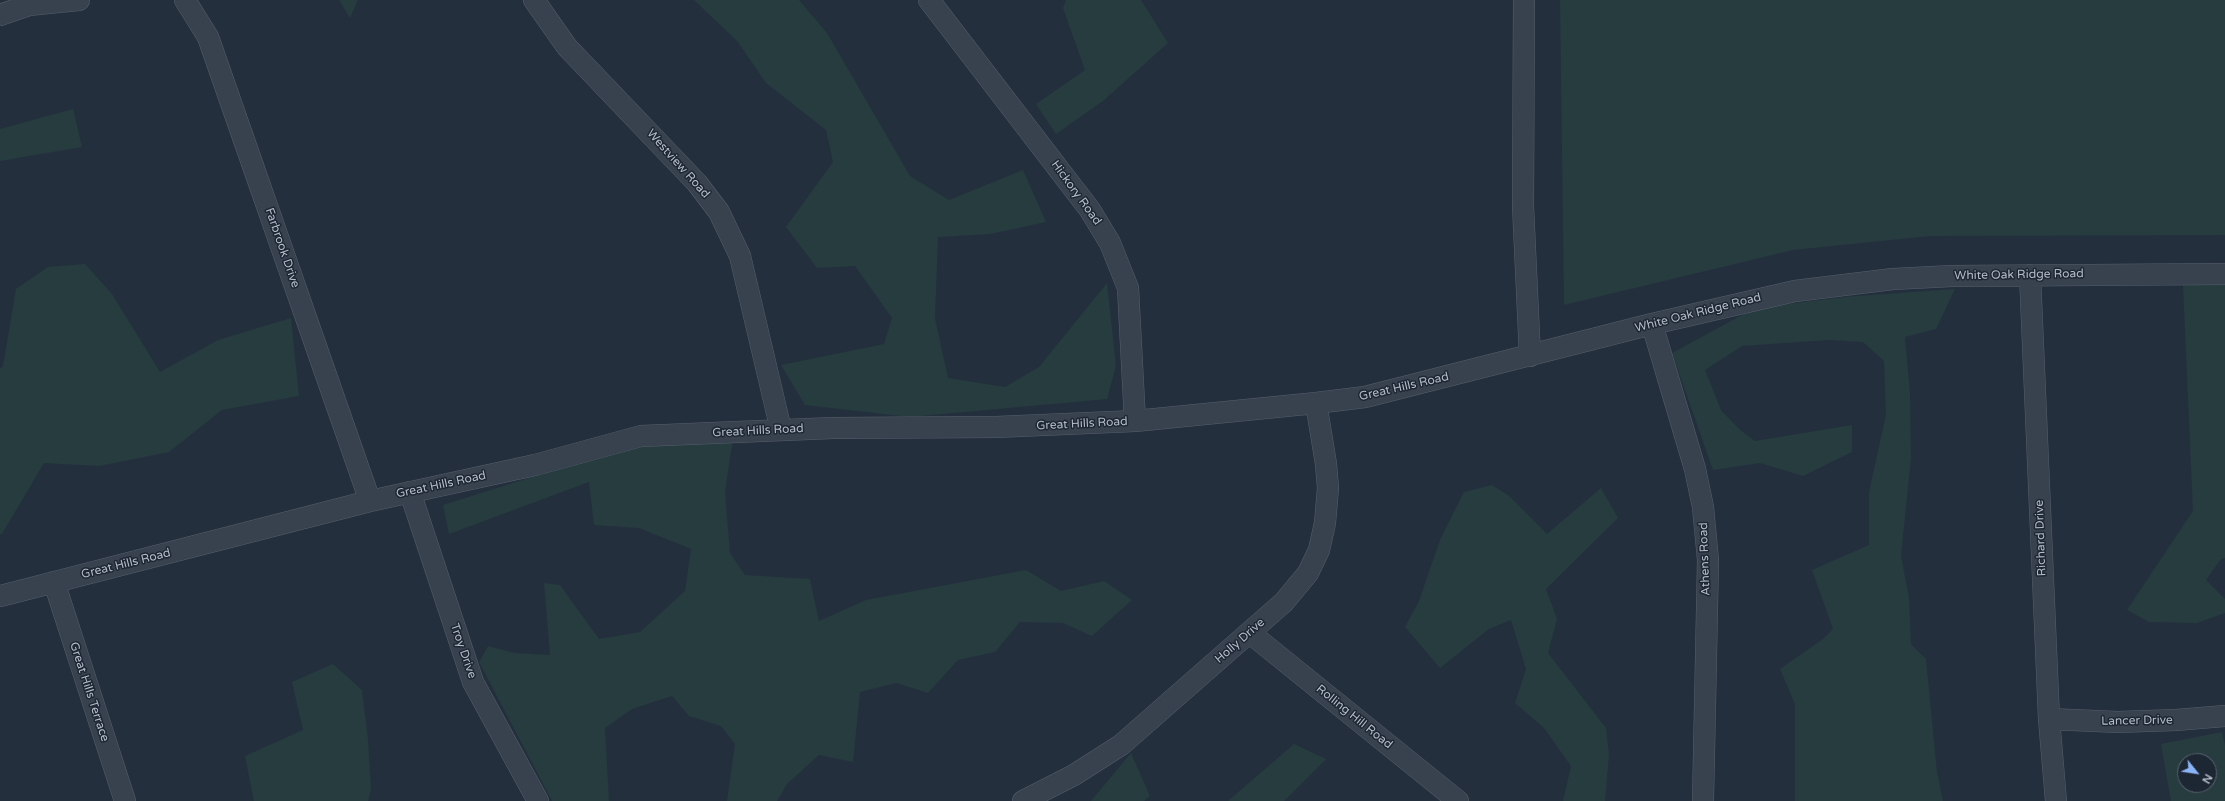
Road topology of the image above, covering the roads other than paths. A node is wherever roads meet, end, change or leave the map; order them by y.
1 (79, 0) edge
2 (185, 0) edge
3 (534, 0) edge
4 (929, 0) edge
5 (1524, 0) edge
6 (0, 15) edge
7 (2225, 274) edge
8 (2030, 275) junction
9 (1652, 324) junction
10 (1530, 356) junction
11 (1316, 403) junction
12 (1135, 421) junction
13 (781, 430) junction
14 (410, 492) junction
15 (370, 501) junction
16 (54, 582) junction
17 (0, 596) edge
18 (1250, 633) junction
19 (2225, 716) edge
20 (2049, 719) junction
21 (1454, 800) edge
22 (125, 801) edge
23 (538, 801) edge
24 (1023, 801) edge
25 (1704, 801) edge
26 (2056, 801) edge

1 - 6 street
2 - 15 street, Farbrook Drive
3 - 13 street, Westview Road
4 - 12 street, Hickory Road
5 - 10 street
7 - 8 street, White Oak Ridge Road
8 - 9 street, White Oak Ridge Road
8 - 20 street, Richard Drive
9 - 10 street, White Oak Ridge Road
9 - 25 street, Athens Road
10 - 11 street, Great Hills Road
11 - 12 street, Great Hills Road
11 - 18 street, Holly Drive
12 - 13 street, Great Hills Road
13 - 14 street, Great Hills Road
14 - 15 street, Great Hills Road
14 - 23 street, Troy Drive
15 - 16 street, Great Hills Road
16 - 17 street, Great Hills Road
16 - 22 street, Great Hills Terrace
18 - 21 street, Rolling Hill Road
18 - 24 street, Holly Drive
19 - 20 street, Lancer Drive
20 - 26 street, Richard Drive

